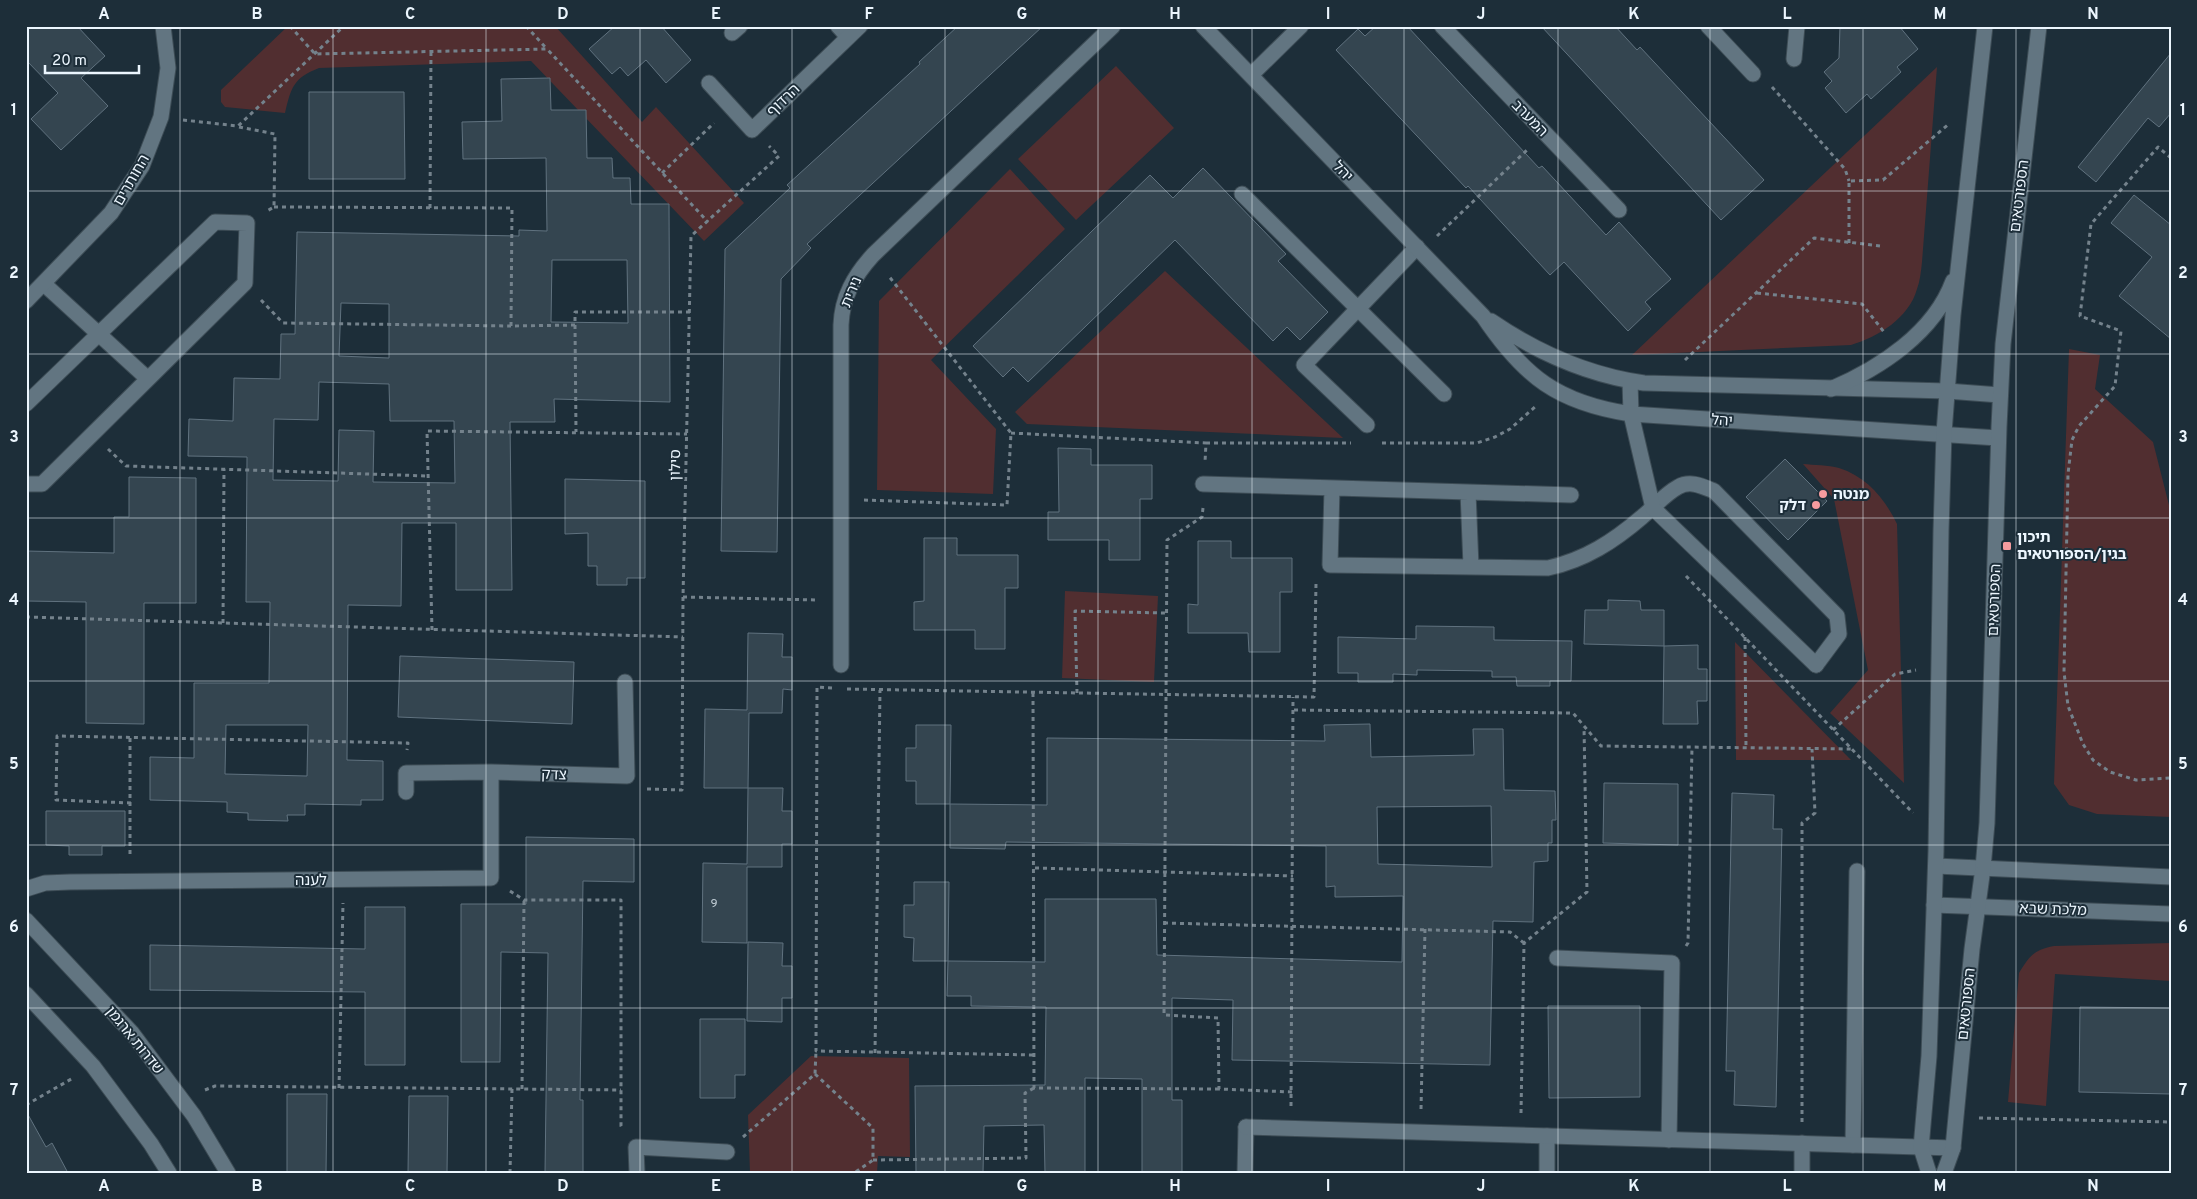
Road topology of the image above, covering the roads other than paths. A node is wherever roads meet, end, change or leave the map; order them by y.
1 (163, 26) edge
2 (860, 26) edge
3 (1113, 26) edge
4 (1204, 26) edge
5 (1301, 26) edge
6 (1442, 26) edge
7 (1797, 26) edge
8 (1985, 26) edge
9 (2039, 26) edge
10 (1711, 27) edge
11 (843, 32) edge
12 (1794, 58) dead end
13 (1753, 74) road end
14 (1250, 75) junction
15 (709, 84) dead end
16 (1242, 194) dead end
17 (1619, 210) dead end
18 (1419, 249) junction
19 (1959, 263) junction
20 (44, 284) junction
21 (26, 302) edge
22 (1358, 308) junction
23 (1483, 316) junction
24 (99, 334) junction
25 (148, 379) junction
26 (1630, 381) junction
27 (1831, 389) junction
28 (1947, 391) junction
29 (1444, 394) dead end
30 (2000, 395) junction
31 (26, 404) edge
32 (1631, 414) junction
33 (1367, 425) dead end
34 (1945, 434) junction
35 (1998, 438) junction
36 (26, 484) edge
37 (1203, 484) road end
38 (1332, 488) junction
39 (1468, 492) junction
40 (1571, 495) dead end
41 (1653, 508) junction
42 (1471, 566) junction
43 (840, 665) dead end
44 (624, 682) dead end
45 (491, 772) junction
46 (406, 792) dead end
47 (1936, 866) junction
48 (1983, 868) junction
49 (1857, 870) dead end
50 (2171, 877) edge
51 (26, 889) edge
52 (1934, 905) junction
53 (1978, 906) junction
54 (2171, 914) edge
55 (26, 920) edge
56 (1557, 958) dead end
57 (26, 994) edge
58 (1547, 1136) junction
59 (1669, 1140) junction
60 (1802, 1143) junction
61 (1853, 1145) junction
62 (1921, 1148) junction
63 (1953, 1148) junction
64 (727, 1152) road end
65 (169, 1173) edge
66 (228, 1173) edge
67 (637, 1173) edge
68 (1245, 1173) edge
69 (1547, 1173) edge
70 (1802, 1173) edge
71 (1928, 1173) edge
72 (1944, 1173) edge

1 - 20 street, החותרים
2 - 11 street, הרדוף
3 - 43 street, נירית
4 - 14 street, יהל
5 - 14 street
6 - 17 street, המערב
7 - 12 street
8 - 19 street
9 - 30 street, הספורטאים
10 - 13 street
11 - 15 street, הרדוף
14 - 18 street, יהל
16 - 22 street
18 - 22 street
18 - 23 street, יהל
19 - 27 street
19 - 28 street
20 - 21 street, החותרים
20 - 24 street
22 - 29 street
22 - 33 street
23 - 26 street, יהל
23 - 32 street, יהל
24 - 25 street
24 - 25 street
24 - 31 street
25 - 36 street
26 - 27 street, יהל
26 - 32 street
27 - 28 street, יהל
28 - 30 street, יהל
28 - 34 street
30 - 35 street, הספורטאים
32 - 34 street, יהל
32 - 41 street
34 - 35 street, יהל
34 - 47 street
35 - 48 street, הספורטאים
37 - 38 street
38 - 39 street
38 - 42 street
39 - 40 street
39 - 42 street
41 - 41 street
41 - 42 street
44 - 45 street, צדק
45 - 46 street, צדק
45 - 51 street, לענה
47 - 48 street
47 - 52 street
48 - 50 street
48 - 53 street, הספורטאים
49 - 61 street
52 - 53 street, מלכת שבא
52 - 62 street
53 - 54 street, מלכת שבא
53 - 63 street, הספורטאים
55 - 66 street, שדרות ארגמן
56 - 59 street
57 - 65 street
58 - 59 street
58 - 68 street
58 - 69 street
59 - 60 street
60 - 61 street
60 - 70 street
61 - 62 street
62 - 63 street
62 - 71 street
63 - 72 street, הספורטאים
64 - 67 street

